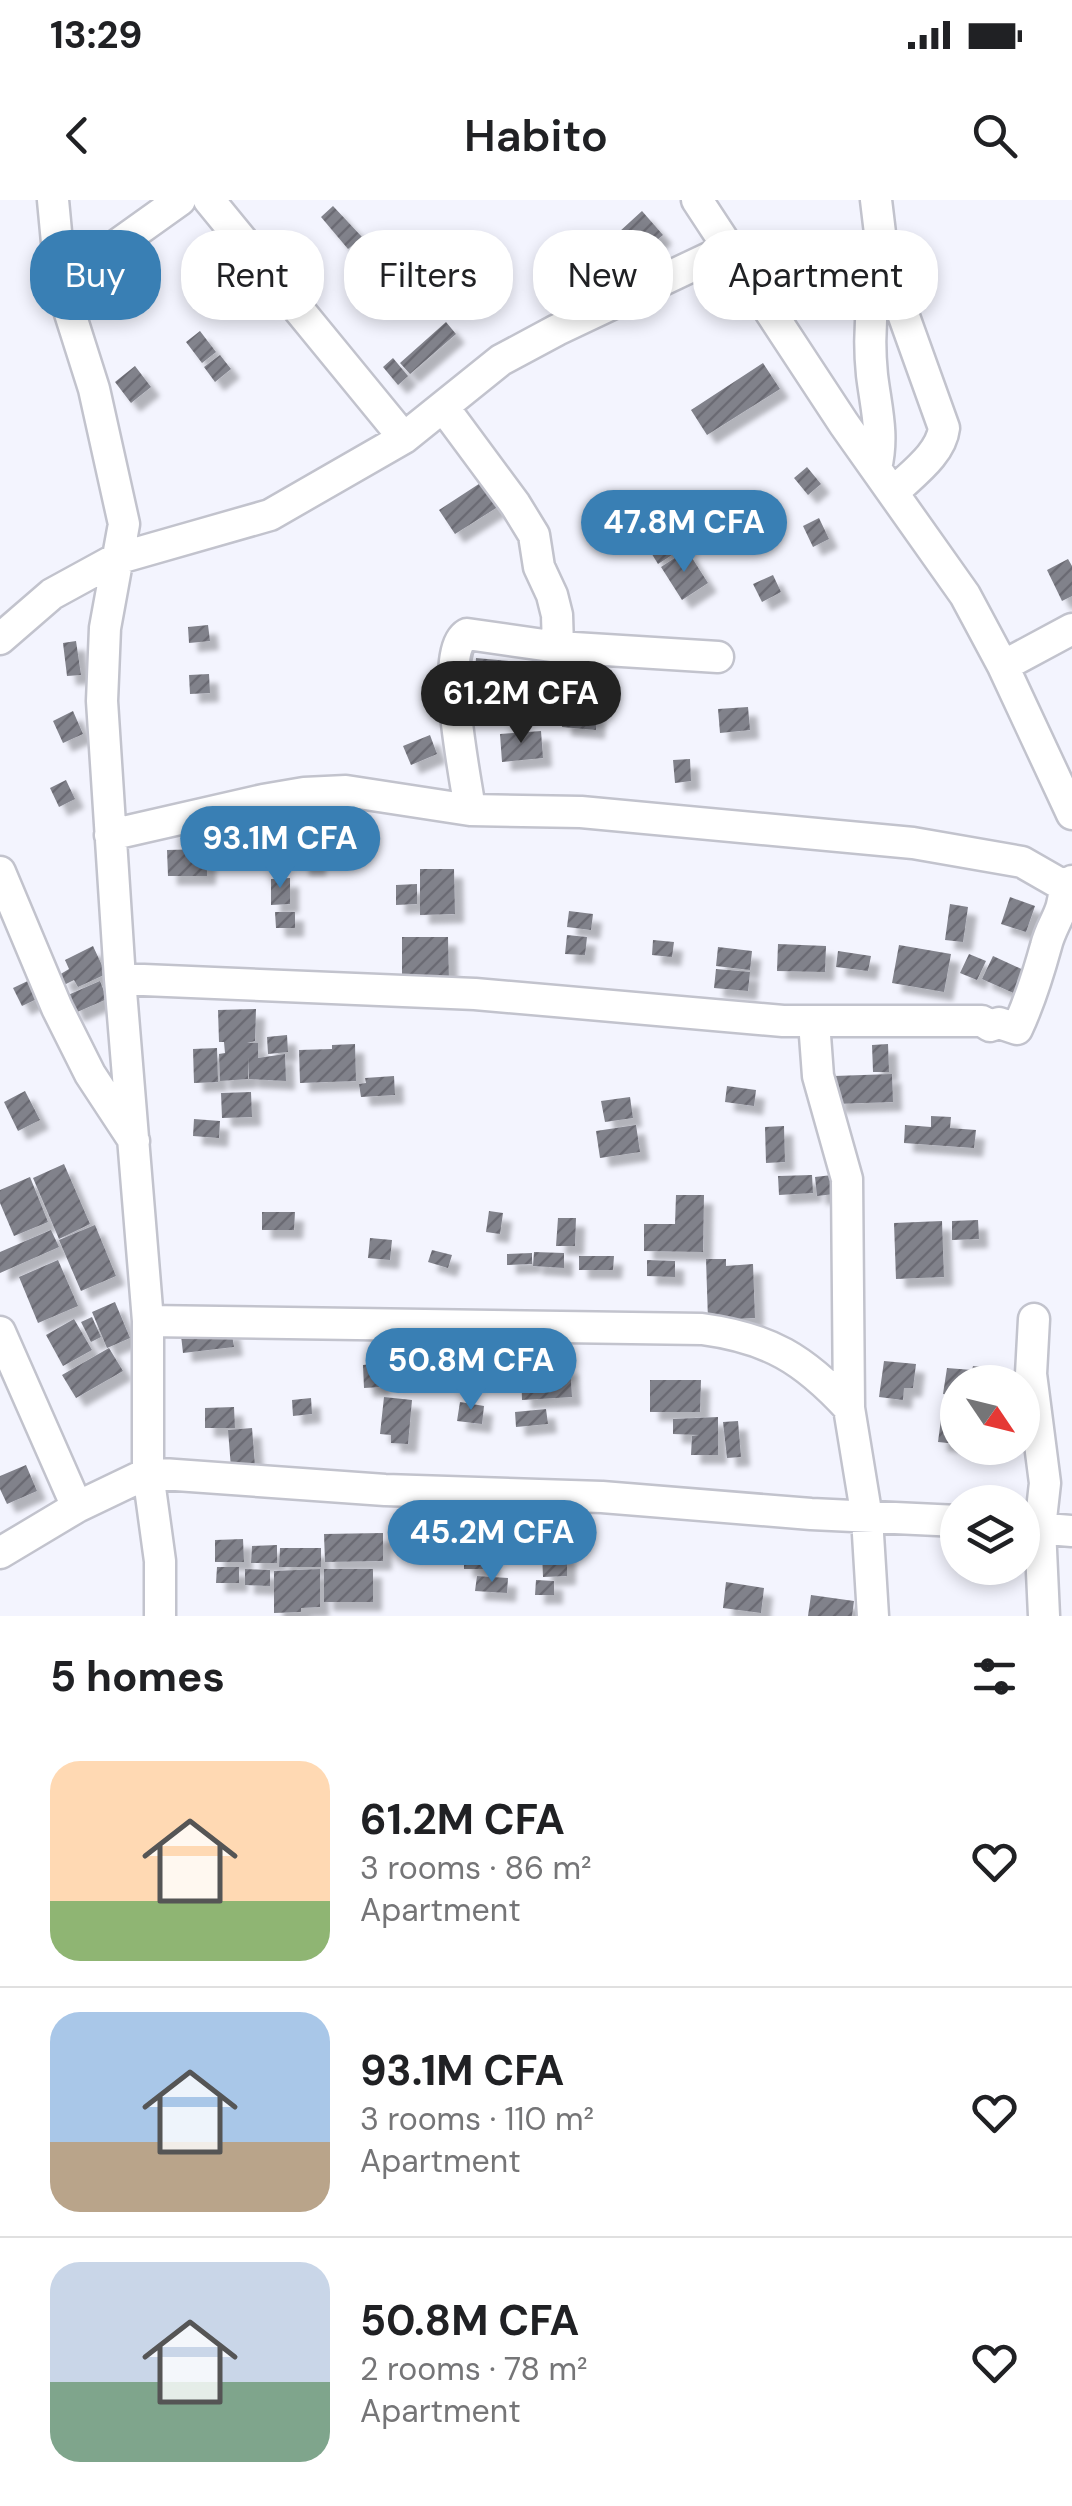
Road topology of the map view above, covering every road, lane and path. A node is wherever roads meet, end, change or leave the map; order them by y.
1 (53, 200) edge
2 (180, 200) edge
3 (209, 200) edge
4 (697, 200) edge
5 (876, 200) edge
6 (56, 230) edge
7 (138, 230) edge
8 (716, 230) edge
9 (879, 230) edge
10 (693, 266) edge
11 (72, 320) edge
12 (776, 320) edge
13 (872, 320) edge
14 (905, 320) edge
15 (444, 408) junction
16 (404, 438) junction
17 (885, 480) junction
18 (116, 559) junction
19 (1072, 629) edge
20 (0, 638) edge
21 (558, 647) junction
22 (718, 658) dead end
23 (1003, 666) junction
24 (470, 810) junction
25 (1072, 814) edge
26 (110, 835) junction
27 (0, 872) edge
28 (1068, 884) edge
29 (120, 979) junction
30 (814, 1022) junction
31 (136, 1144) junction
32 (1034, 1319) dead end
33 (148, 1321) junction
34 (0, 1332) edge
35 (848, 1408) junction
36 (148, 1473) junction
37 (1040, 1499) edge
38 (77, 1506) junction
39 (868, 1518) junction
40 (940, 1520) edge
41 (1040, 1529) edge
42 (1072, 1531) edge
43 (0, 1552) edge
44 (1039, 1585) edge
45 (160, 1616) edge
46 (874, 1616) edge
47 (1044, 1616) edge

1 - 6 street
2 - 7 street
3 - 16 street
4 - 8 street
5 - 9 street
10 - 15 street
11 - 18 street
12 - 17 street
13 - 17 street
14 - 17 street
15 - 16 street
15 - 21 street
16 - 18 street
17 - 23 street
18 - 20 street
18 - 26 street
19 - 23 street
21 - 22 street
21 - 24 street
23 - 25 street
24 - 26 street
24 - 28 street
26 - 29 street
27 - 31 street
28 - 30 street
29 - 30 street
29 - 31 street
30 - 35 street
31 - 33 street
32 - 37 street
33 - 35 street
33 - 36 street
34 - 38 street
35 - 39 street
36 - 38 street
36 - 39 street
36 - 45 street
38 - 43 street
39 - 40 street
39 - 46 street
41 - 42 street
44 - 47 street

